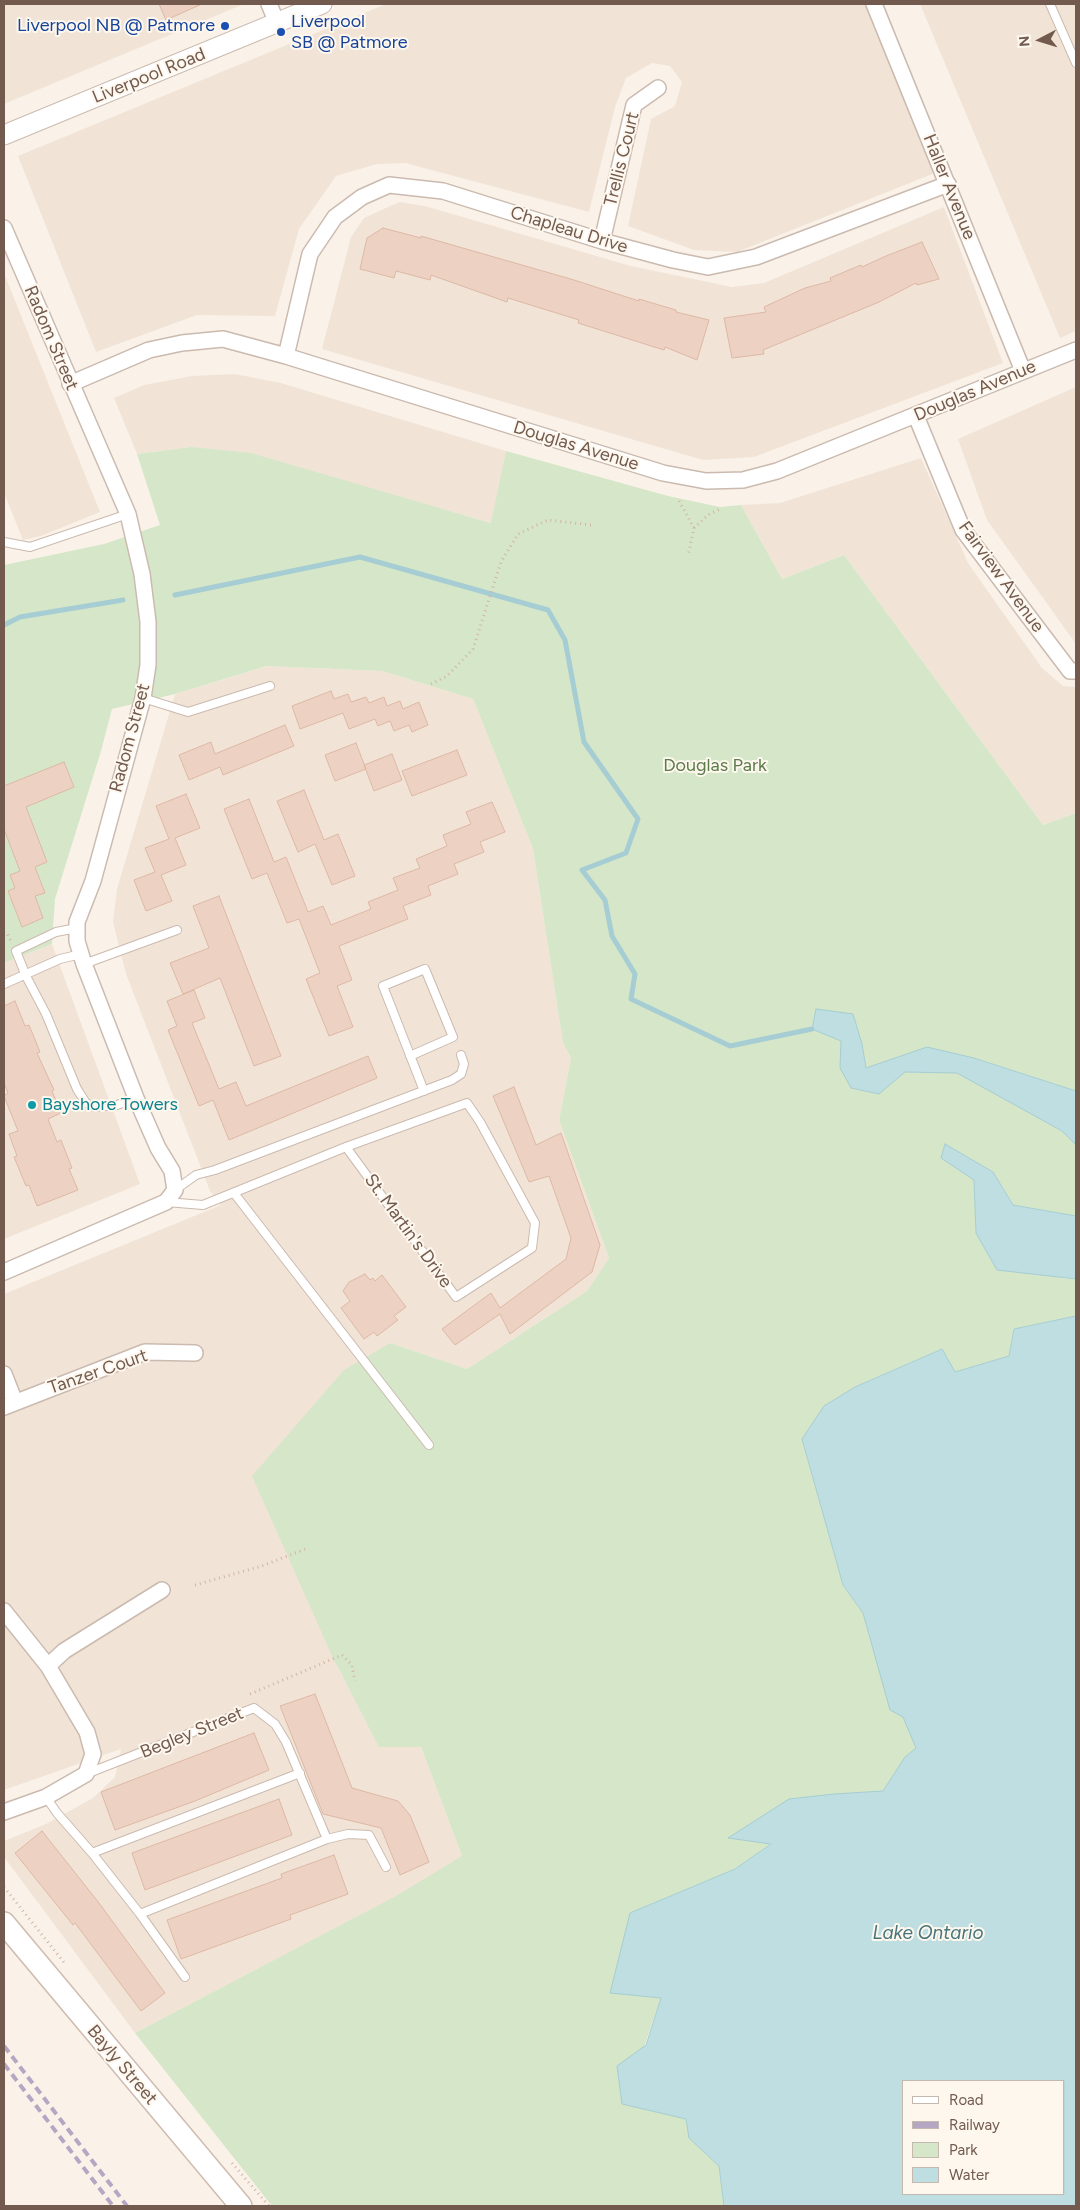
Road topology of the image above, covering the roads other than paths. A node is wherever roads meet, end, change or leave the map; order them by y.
1 (269, 4) edge
2 (322, 4) edge
3 (874, 4) edge
4 (1050, 4) edge
5 (277, 23) junction
6 (1076, 63) edge
7 (658, 88) dead end
8 (4, 135) edge
9 (948, 184) junction
10 (4, 228) edge
11 (602, 241) junction
12 (1076, 350) edge
13 (286, 356) junction
14 (1023, 371) junction
15 (70, 384) junction
16 (916, 416) junction
17 (128, 514) junction
18 (4, 542) edge
19 (1076, 671) edge
20 (270, 686) dead end
21 (143, 698) junction
22 (77, 928) junction
23 (177, 930) dead end
24 (82, 959) junction
25 (26, 976) junction
26 (4, 984) edge
27 (461, 1055) dead end
28 (410, 1056) junction
29 (424, 1091) junction
30 (136, 1098) junction
31 (346, 1147) junction
32 (234, 1193) junction
33 (170, 1196) junction
34 (4, 1272) edge
35 (195, 1353) dead end
36 (4, 1374) edge
37 (10, 1405) edge
38 (429, 1445) dead end
39 (162, 1590) dead end
40 (4, 1611) edge
41 (48, 1666) junction
42 (300, 1772) junction
43 (86, 1774) junction
44 (46, 1797) junction
45 (4, 1812) edge
46 (327, 1839) junction
47 (92, 1853) junction
48 (386, 1866) dead end
49 (140, 1914) junction
50 (4, 1923) edge
51 (184, 1977) dead end
52 (241, 2206) edge

1 - 5 street
2 - 5 street, Liverpool Road
3 - 9 street, Haller Avenue
4 - 6 lane
5 - 8 street, Liverpool Road
7 - 11 street, Trellis Court
9 - 11 street, Chapleau Drive
9 - 14 street, Haller Avenue
10 - 15 street, Radom Street
11 - 13 street, Chapleau Drive
12 - 14 street, Douglas Avenue
13 - 15 street, Douglas Avenue
13 - 16 street, Douglas Avenue
14 - 16 street, Douglas Avenue
15 - 17 street, Radom Street
16 - 19 street, Fairview Avenue
17 - 18 lane
17 - 21 street, Radom Street
20 - 21 lane
21 - 22 street, Radom Street
22 - 24 street, Radom Street
22 - 25 lane
23 - 24 lane
24 - 25 lane
24 - 30 street, Radom Street
25 - 26 lane
25 - 30 lane
27 - 29 lane, St. Martin's Drive
28 - 28 lane
28 - 29 lane
29 - 33 lane, St. Martin's Drive
30 - 33 street, Radom Street
31 - 31 lane, St. Martin's Drive
31 - 32 lane, St. Martin's Drive
32 - 33 lane, St. Martin's Drive
32 - 38 lane
33 - 34 street, St. Martin's Drive
35 - 37 street, Tanzer Court
36 - 37 street
39 - 41 street
40 - 41 street
41 - 43 street
42 - 43 lane, Begley Street
42 - 46 lane, Begley Street
42 - 47 lane
43 - 44 street, Begley Street
44 - 45 street, Begley Street
44 - 47 lane
46 - 48 lane
46 - 49 lane
47 - 49 lane
49 - 51 lane
50 - 52 main road, Bayly Street

